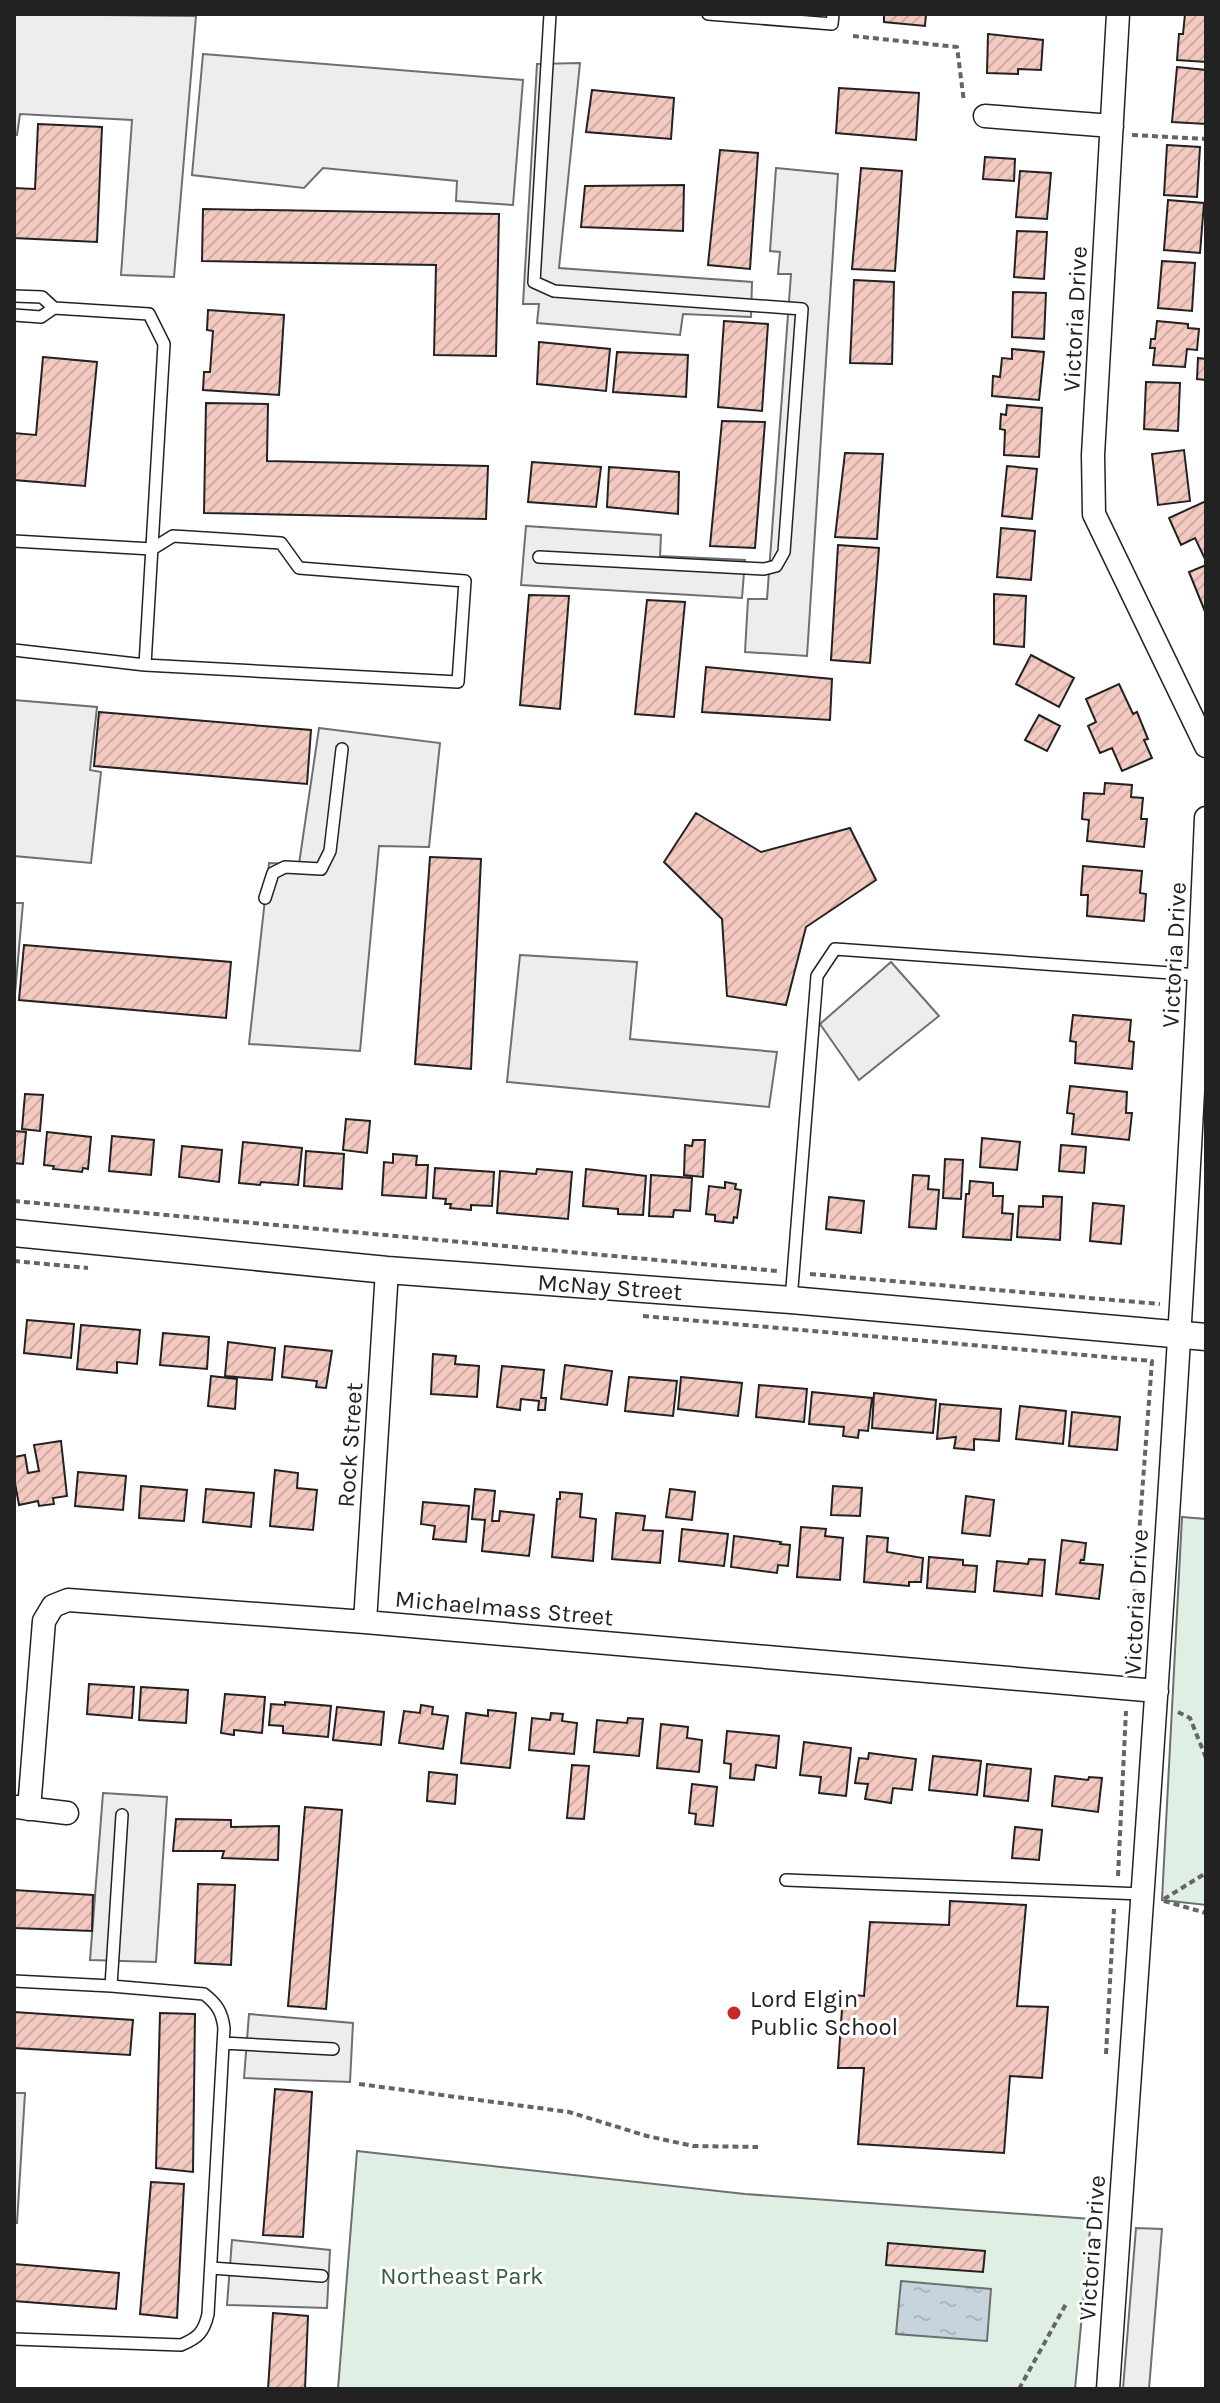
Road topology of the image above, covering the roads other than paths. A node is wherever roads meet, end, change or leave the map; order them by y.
1 (550, 14) edge
2 (708, 14) edge
3 (833, 14) edge
4 (1118, 14) edge
5 (985, 116) dead end
6 (1119, 130) junction
7 (14, 296) edge
8 (54, 308) junction
9 (14, 315) edge
10 (14, 541) edge
11 (152, 549) junction
12 (539, 557) dead end
13 (14, 650) edge
14 (145, 665) junction
15 (1206, 746) edge
16 (342, 749) dead end
17 (1206, 818) edge
18 (265, 898) dead end
19 (1203, 976) edge
20 (14, 1233) edge
21 (387, 1270) junction
22 (791, 1300) junction
23 (1178, 1334) junction
24 (1206, 1337) edge
25 (365, 1622) junction
26 (1157, 1701) junction
27 (22, 1808) edge
28 (67, 1813) dead end
29 (122, 1815) dead end
30 (786, 1880) dead end
31 (1142, 1894) junction
32 (14, 1981) edge
33 (111, 1986) junction
34 (223, 2043) junction
35 (333, 2049) dead end
36 (211, 2268) junction
37 (322, 2276) dead end
38 (14, 2339) edge
39 (1108, 2389) edge

1 - 12 lane
2 - 3 lane
4 - 6 street, Victoria Drive
5 - 6 street
6 - 15 street, Victoria Drive
7 - 8 lane
8 - 9 lane
8 - 11 lane
10 - 11 lane
11 - 14 lane
11 - 14 lane
13 - 14 lane
16 - 18 lane
17 - 19 street, Victoria Drive
19 - 22 lane
19 - 23 street, Victoria Drive
20 - 21 street, McNay Street
21 - 22 street, McNay Street
21 - 25 street, Rock Street
22 - 23 street, McNay Street
23 - 24 street, McNay Street
23 - 26 street, Victoria Drive
25 - 26 street, Michaelmass Street
25 - 27 street, Michaelmass Street
26 - 31 street, Victoria Drive
27 - 28 street, Michaelmass Street
29 - 33 lane
30 - 31 lane
31 - 39 street, Victoria Drive
32 - 33 lane
33 - 34 lane
34 - 35 lane
34 - 36 lane
36 - 37 lane
36 - 38 lane

